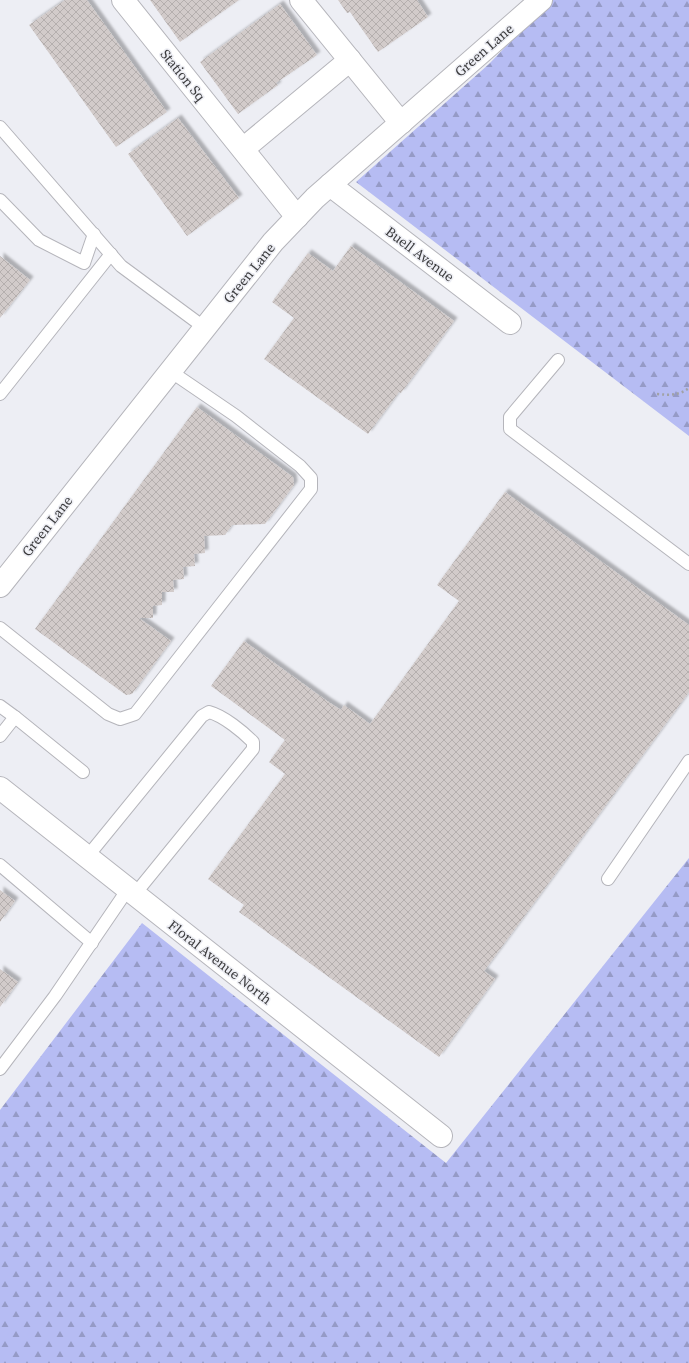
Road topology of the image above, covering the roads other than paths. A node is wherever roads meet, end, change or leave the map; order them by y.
1 (123, 0) edge
2 (301, 0) edge
3 (541, 0) edge
4 (350, 60) junction
5 (401, 123) junction
6 (0, 127) edge
7 (243, 149) junction
8 (330, 185) junction
9 (0, 200) edge
10 (297, 217) junction
11 (94, 234) junction
12 (111, 254) junction
13 (510, 323) dead end
14 (205, 328) junction
15 (558, 360) dead end
16 (170, 371) junction
17 (0, 394) edge
18 (689, 564) edge
19 (0, 586) edge
20 (0, 628) edge
21 (0, 706) edge
22 (15, 717) junction
23 (0, 736) edge
24 (689, 761) edge
25 (83, 772) dead end
26 (0, 788) edge
27 (87, 857) junction
28 (0, 865) edge
29 (608, 879) dead end
30 (132, 891) junction
31 (92, 943) junction
32 (0, 1069) edge
33 (441, 1136) dead end

1 - 7 street, Station Sq
2 - 4 street
3 - 5 street, Green Lane
4 - 5 street
4 - 7 street
5 - 8 street, Green Lane
6 - 11 lane
7 - 10 street, Station Sq
8 - 10 street, Green Lane
8 - 13 street, Buell Avenue
9 - 11 lane
10 - 14 street, Green Lane
11 - 12 lane
12 - 14 lane
12 - 17 lane
14 - 16 street, Green Lane
15 - 18 lane
16 - 19 street, Green Lane
16 - 20 lane
21 - 22 lane
22 - 23 lane
22 - 25 lane
24 - 29 lane
26 - 27 street, Floral Avenue North
27 - 30 street, Floral Avenue North
27 - 30 lane
28 - 31 lane
30 - 31 lane
30 - 33 street, Floral Avenue North
31 - 32 lane

